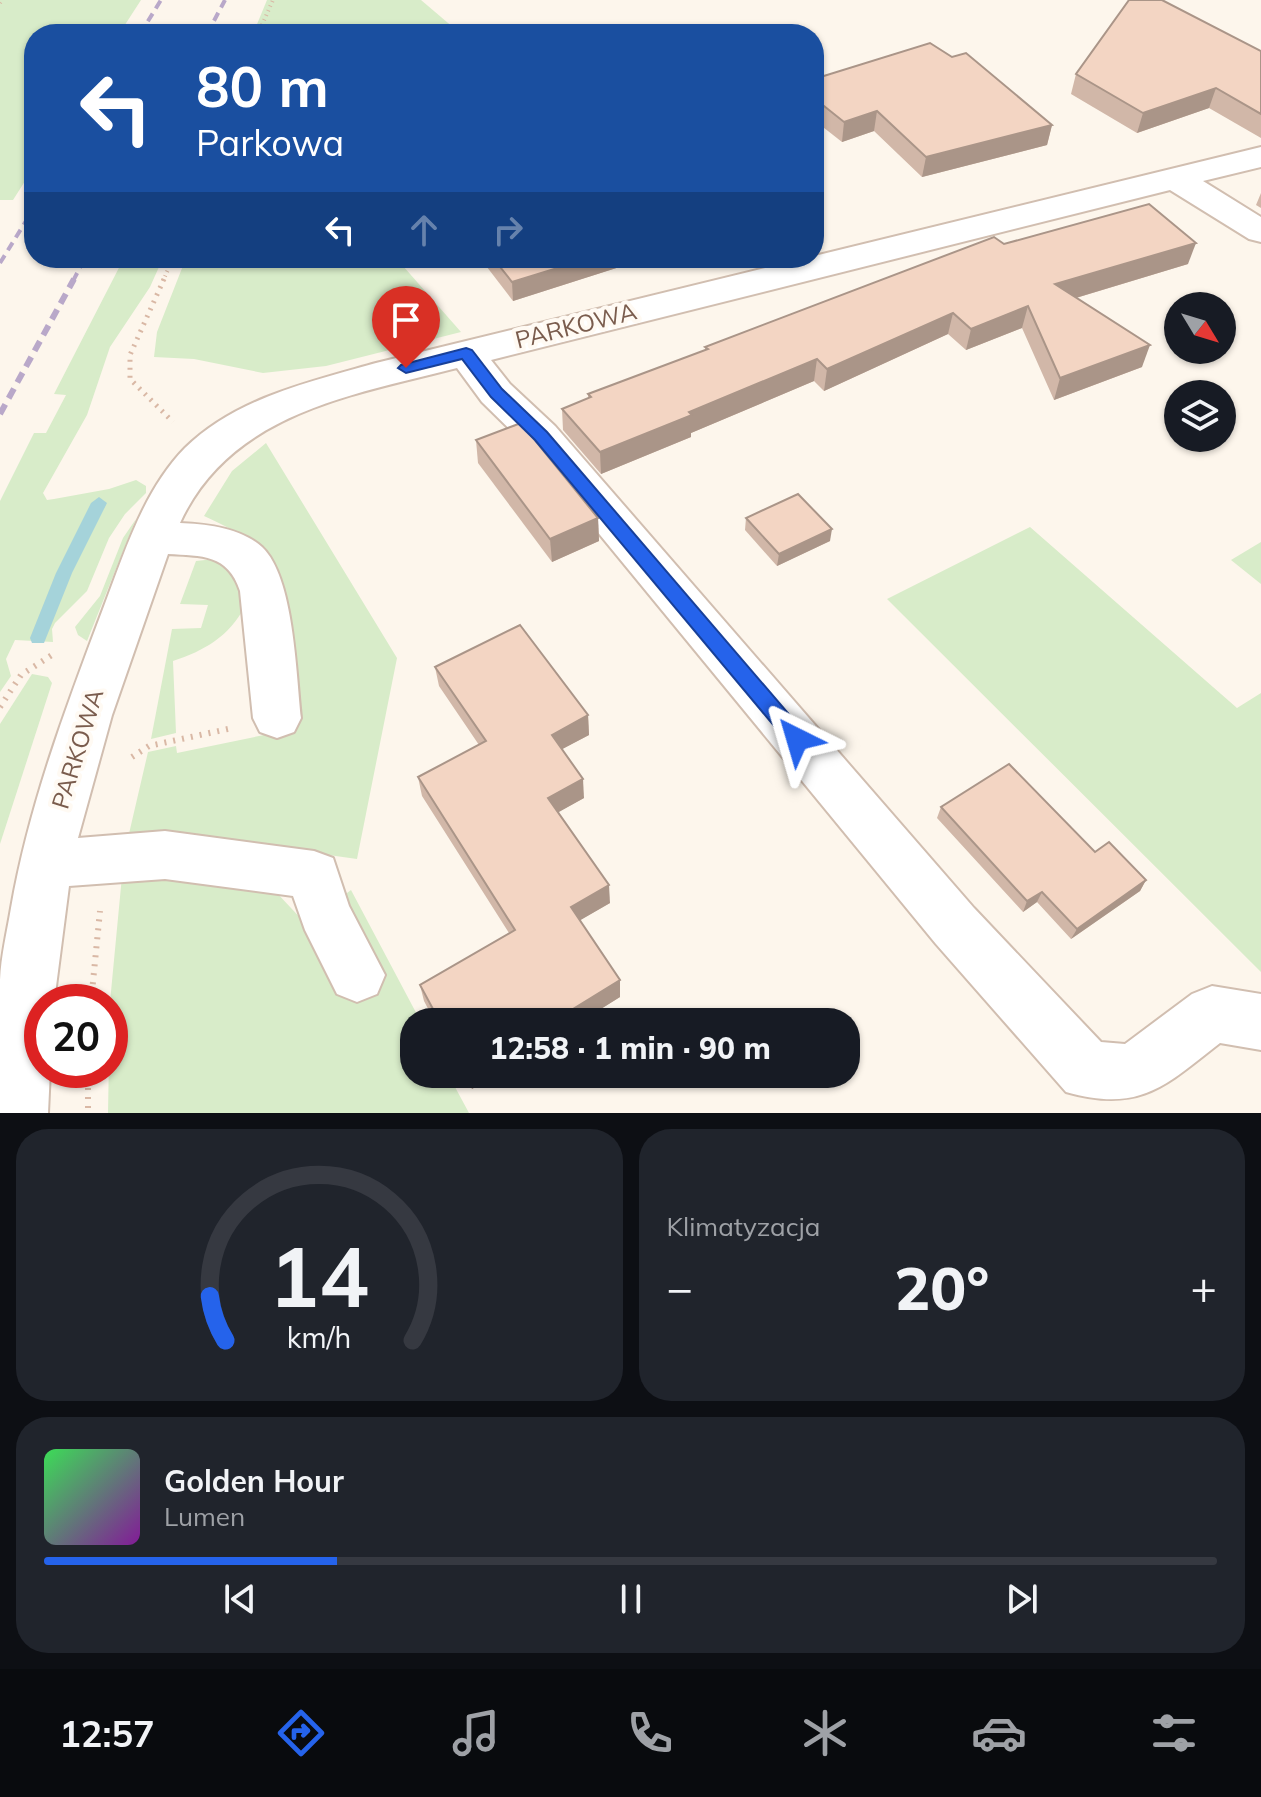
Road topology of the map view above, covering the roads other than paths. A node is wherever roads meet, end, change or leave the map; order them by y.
1 (1261, 157) edge
2 (1174, 178) junction
3 (1261, 232) edge
4 (824, 265) edge
5 (810, 268) edge
6 (466, 353) junction
7 (153, 537) junction
8 (277, 718) road end
9 (47, 864) junction
10 (357, 975) dead end
11 (1261, 1022) edge
12 (18, 1113) edge

1 - 2 street, PARKOWA
2 - 3 street
2 - 4 street, PARKOWA
5 - 6 street, PARKOWA
6 - 7 street, PARKOWA
6 - 11 street
7 - 8 street
7 - 9 street, PARKOWA
9 - 10 street
9 - 12 street, PARKOWA

